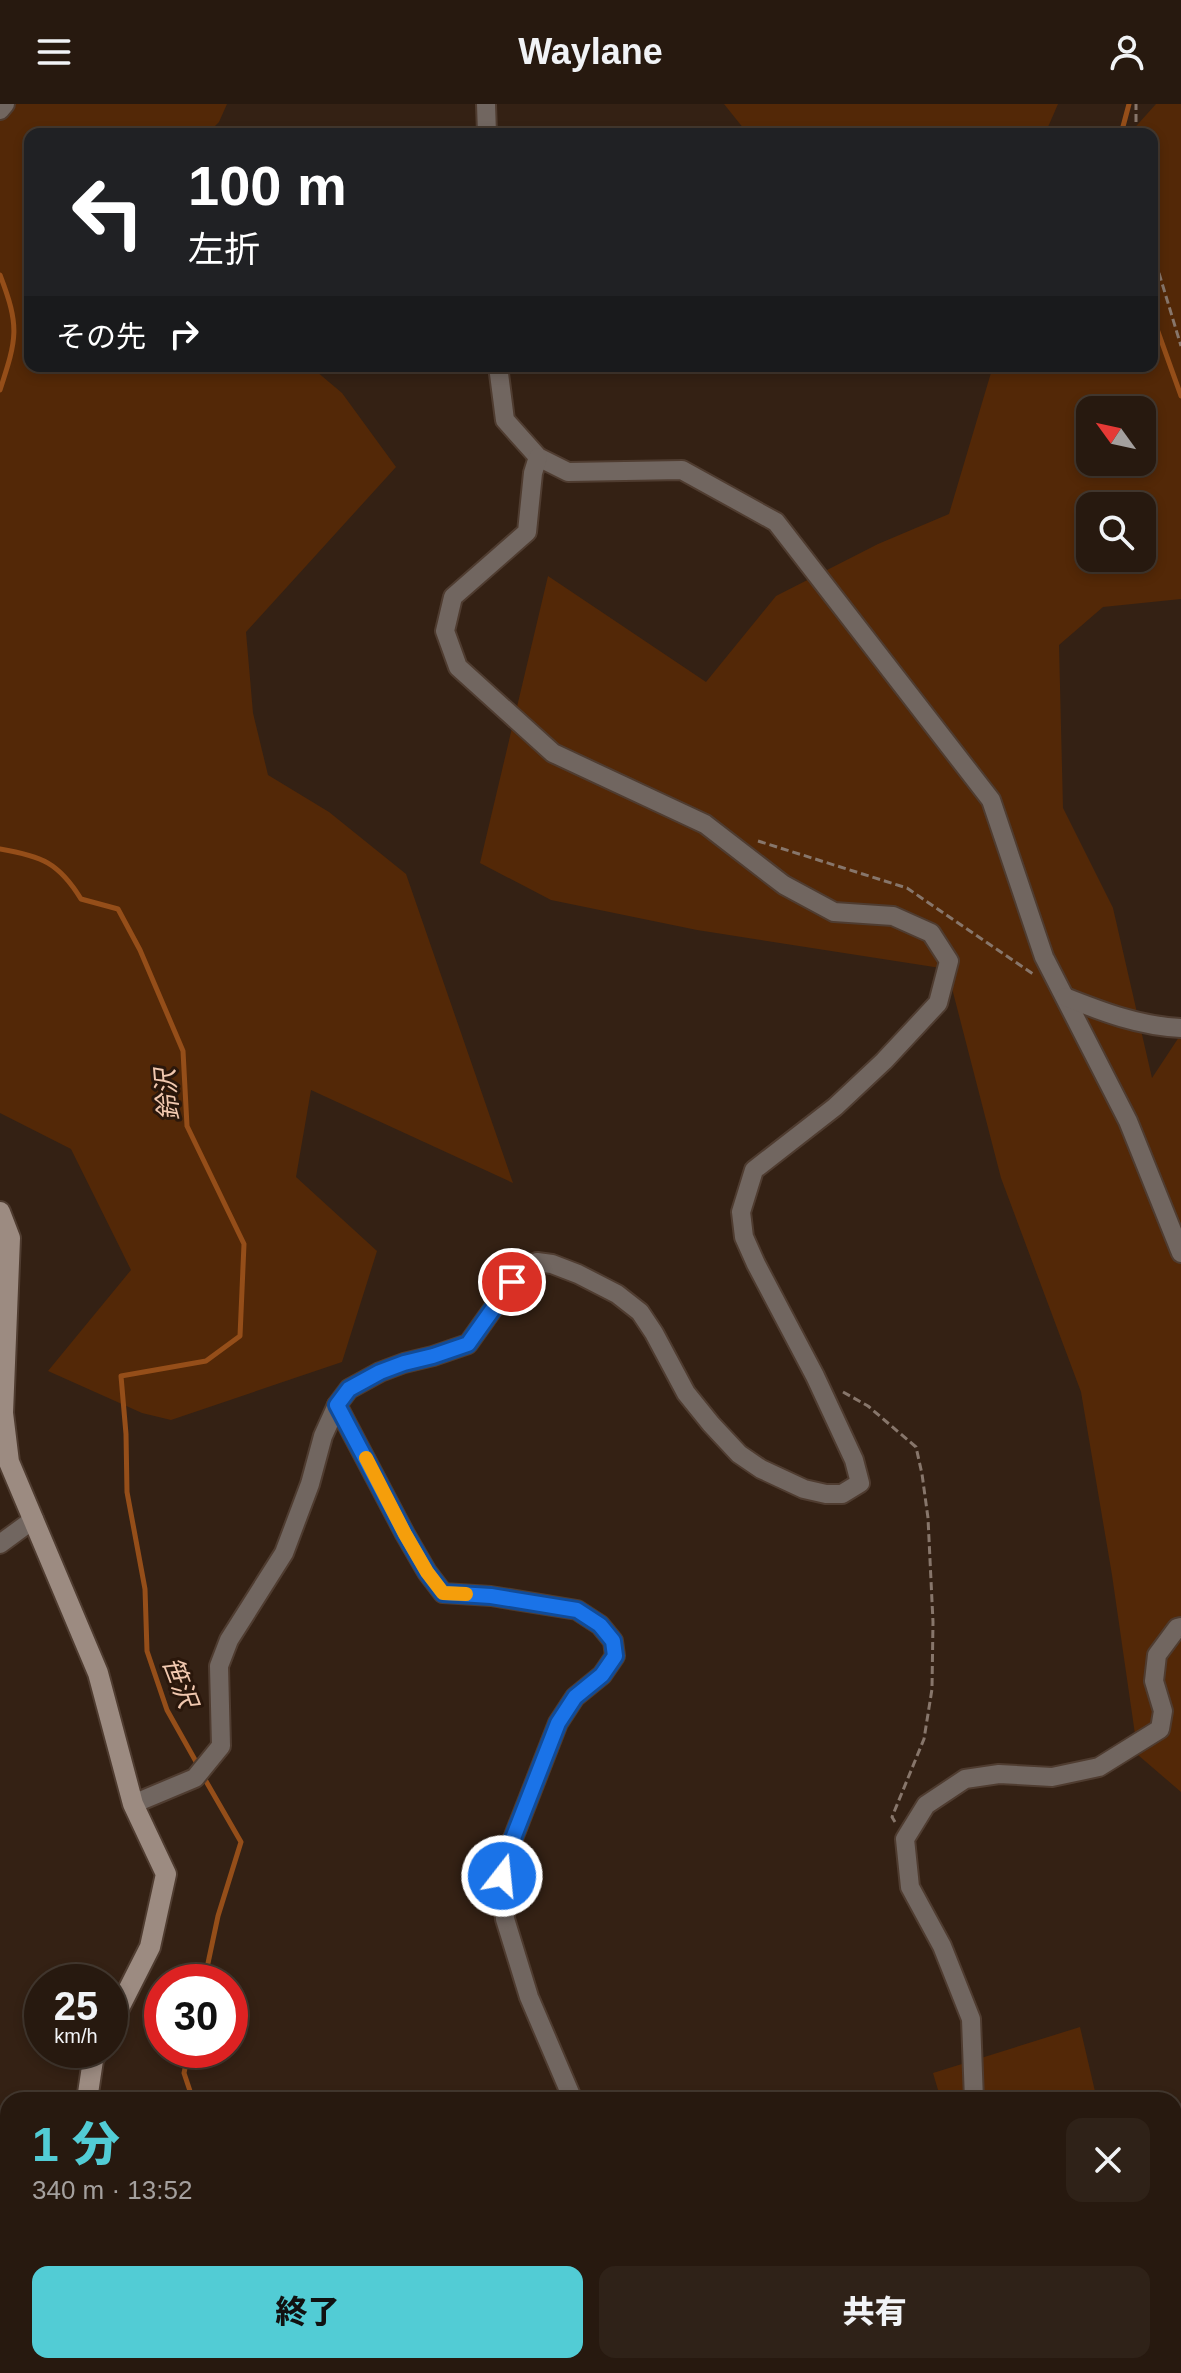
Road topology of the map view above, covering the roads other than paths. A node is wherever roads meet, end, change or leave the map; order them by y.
1 (5, 104) edge
2 (486, 104) edge
3 (0, 110) edge
4 (487, 128) edge
5 (499, 372) edge
6 (538, 457) junction
7 (1065, 997) junction
8 (1181, 1028) edge
9 (0, 1212) edge
10 (1181, 1253) edge
11 (337, 1405) junction
12 (34, 1519) junction
13 (0, 1544) edge
14 (1181, 1627) edge
15 (133, 1804) junction
16 (128, 1990) edge
17 (92, 2068) edge
18 (88, 2092) edge
19 (570, 2092) edge
20 (974, 2092) edge

1 - 3 street
2 - 4 street
5 - 6 street
6 - 7 street
6 - 11 street
7 - 8 street
7 - 10 street
9 - 12 street
11 - 15 street
11 - 19 street
12 - 13 street
12 - 15 street
14 - 20 street
15 - 16 street
17 - 18 street

